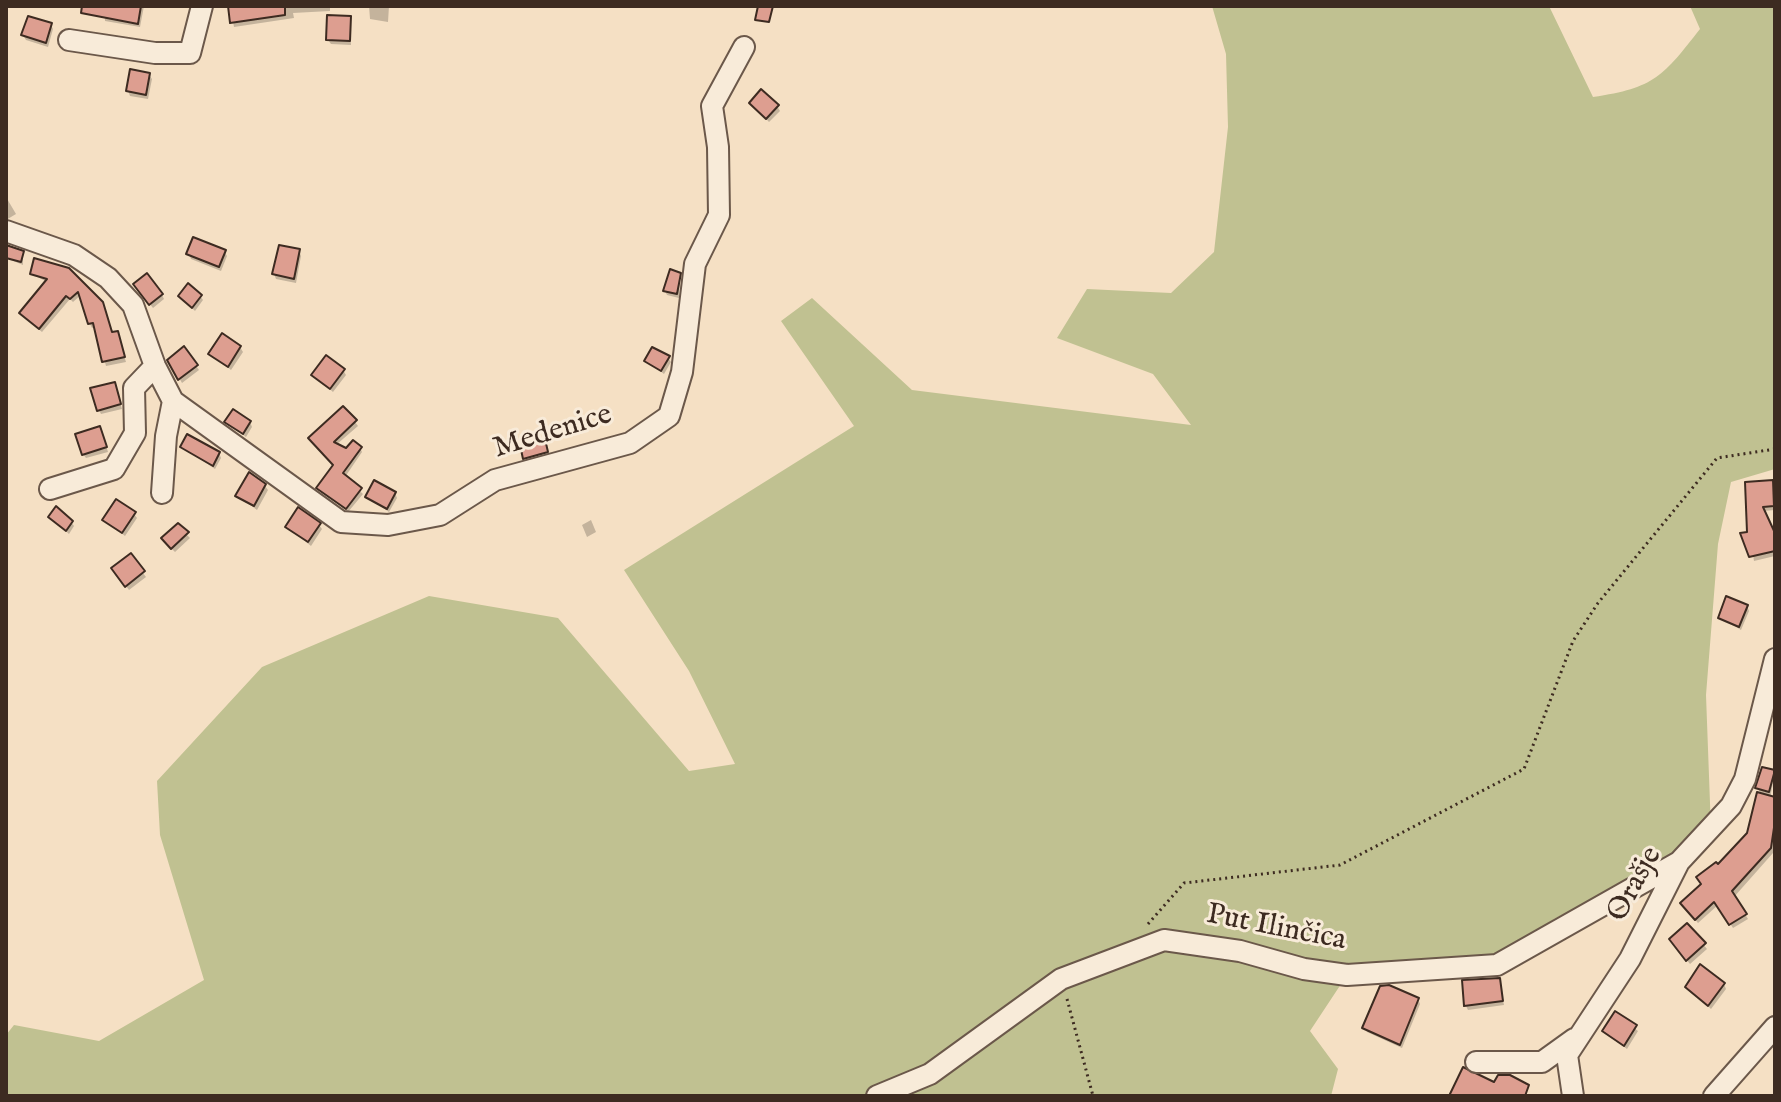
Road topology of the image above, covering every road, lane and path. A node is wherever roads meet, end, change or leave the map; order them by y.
1 (202, 6) edge
2 (69, 40) dead end
3 (744, 47) dead end
4 (6, 231) edge
5 (155, 366) junction
6 (173, 401) junction
7 (1775, 449) edge
8 (50, 489) dead end
9 (162, 493) dead end
10 (1775, 659) edge
11 (1679, 862) junction
12 (1148, 925) dead end
13 (1061, 979) junction
14 (1775, 1027) edge
15 (1577, 1037) junction
16 (1476, 1062) dead end
17 (877, 1096) edge
18 (1093, 1096) edge
19 (1573, 1096) edge
20 (1714, 1096) edge

1 - 2 street
3 - 6 street, Medenice
4 - 5 street, Medenice
5 - 6 street, Medenice
5 - 8 street
6 - 9 street
7 - 12 path
10 - 11 street, Orašje
11 - 13 street, Put Ilinčica
11 - 15 street, Orašje
13 - 17 street, Put Ilinčica
13 - 18 path
14 - 20 street
15 - 16 street
15 - 19 street, Orašje

